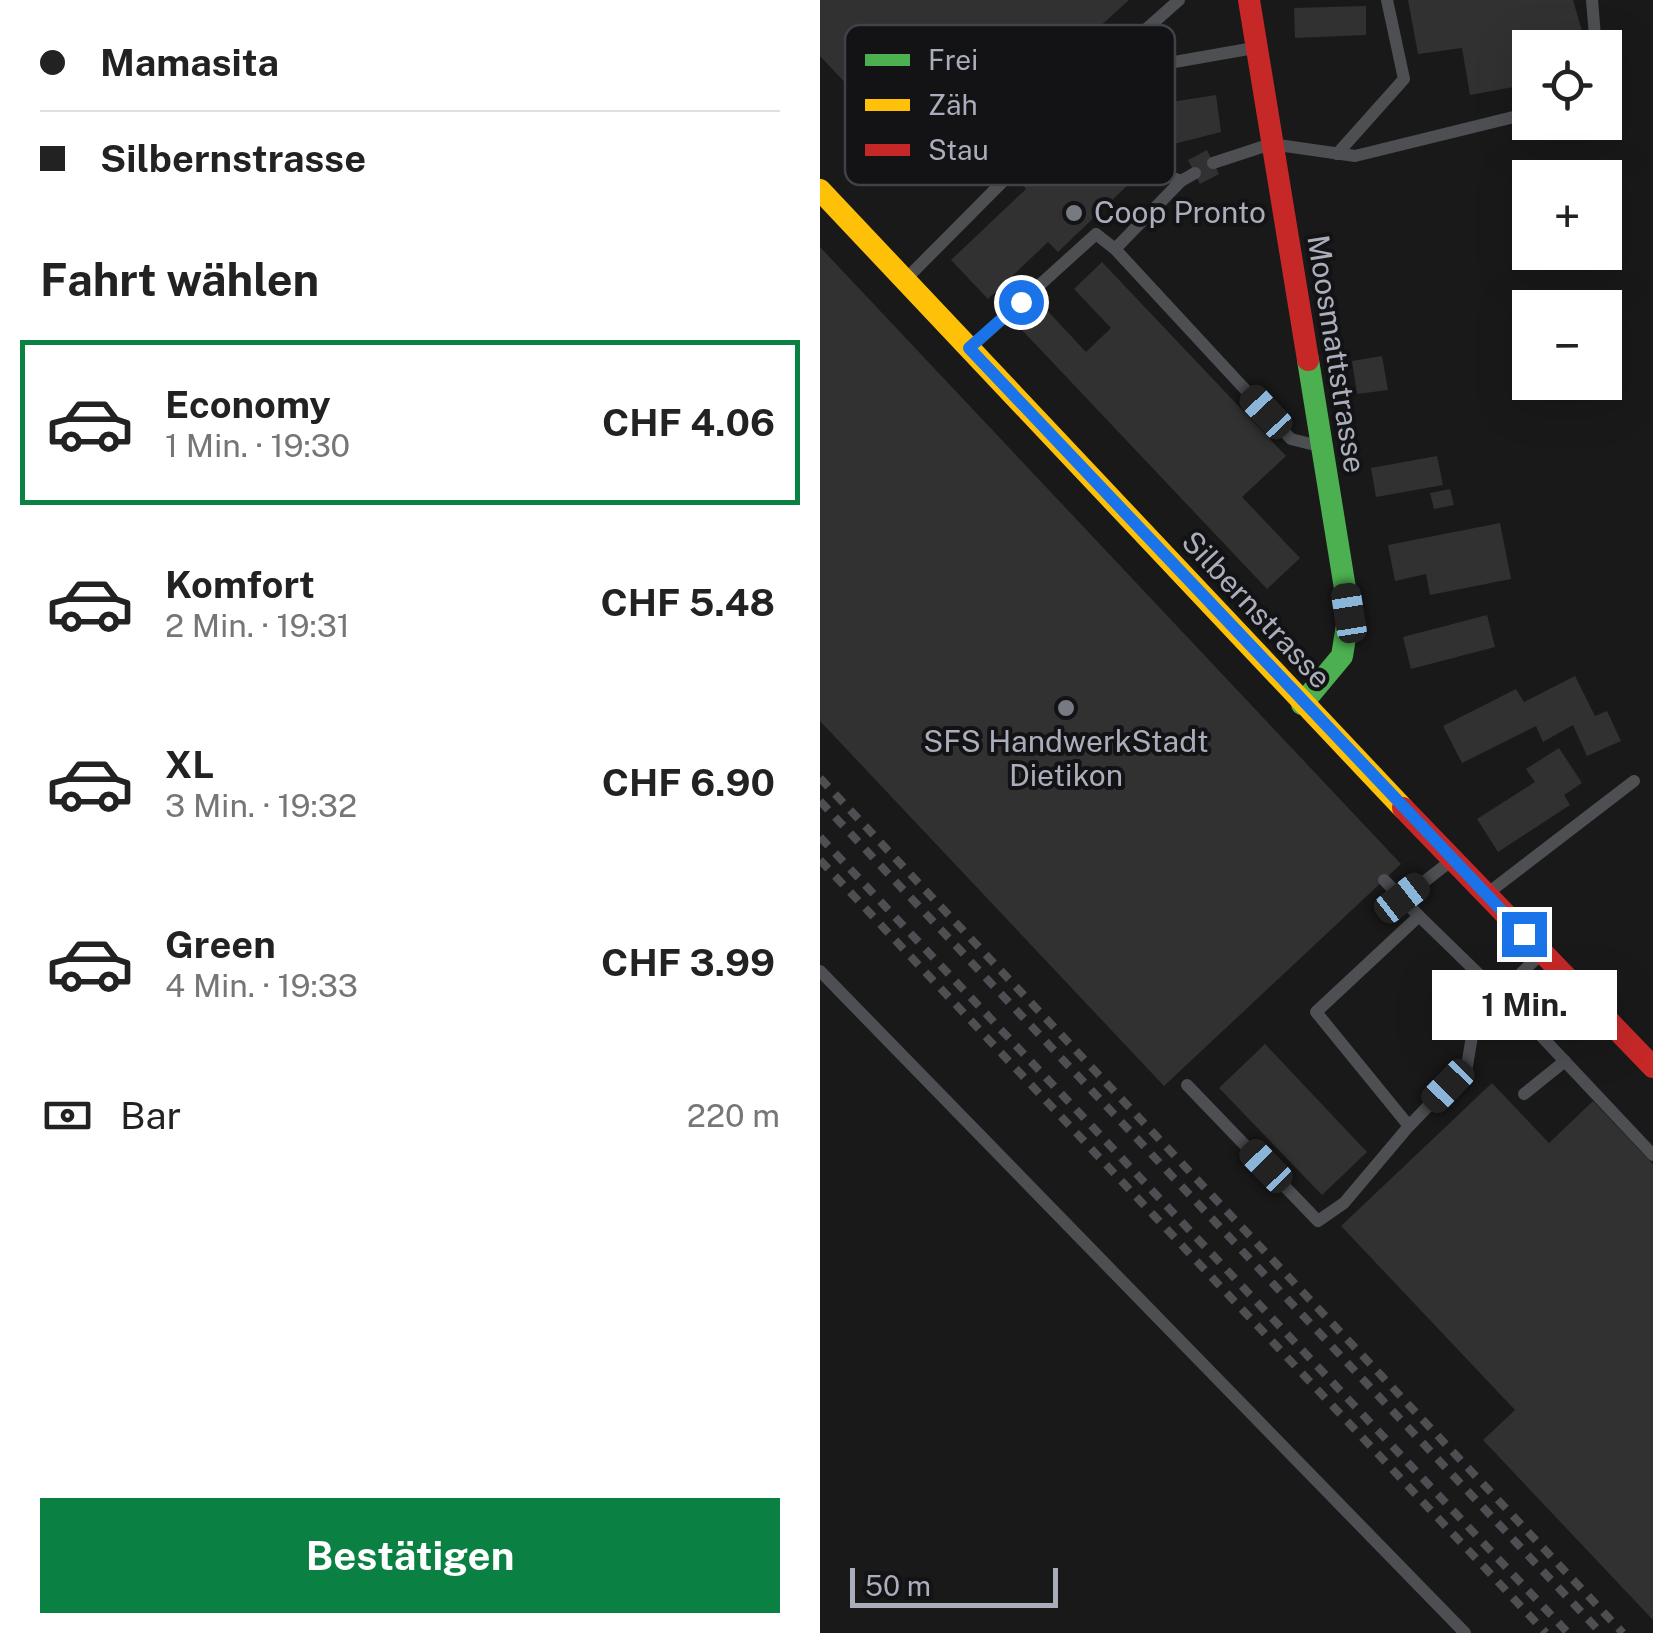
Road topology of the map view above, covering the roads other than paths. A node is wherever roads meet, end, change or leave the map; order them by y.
1 (1179, 0) edge
2 (1249, 0) edge
3 (1387, 0) edge
4 (1592, 0) edge
5 (1151, 25) edge
6 (1594, 30) edge
7 (1256, 47) junction
8 (1175, 62) edge
9 (1512, 117) edge
10 (1271, 144) junction
11 (1337, 154) junction
12 (1213, 163) dead end
13 (1194, 173) dead end
14 (1175, 179) edge
15 (1180, 181) junction
16 (999, 185) edge
17 (820, 190) edge
18 (1114, 250) junction
19 (905, 280) junction
20 (969, 348) junction
21 (1322, 447) junction
22 (1302, 704) junction
23 (1634, 781) dead end
24 (1453, 860) junction
25 (1384, 880) dead end
26 (1486, 895) junction
27 (1402, 898) junction
28 (1418, 916) junction
29 (1542, 953) junction
30 (820, 971) edge
31 (1500, 994) junction
32 (1564, 1061) junction
33 (1653, 1067) edge
34 (1187, 1085) dead end
35 (1524, 1094) dead end
36 (1408, 1126) junction
37 (1653, 1155) edge
38 (1465, 1633) edge

1 - 5 lane
2 - 7 street, Moosmattstrasse
3 - 11 lane
4 - 6 lane
7 - 8 lane
7 - 10 street, Moosmattstrasse
9 - 11 lane
10 - 11 lane
10 - 12 lane
10 - 21 street, Moosmattstrasse
13 - 15 lane
14 - 15 lane
15 - 18 lane
16 - 19 lane
17 - 19 street, Silbernstrasse
18 - 20 lane
18 - 21 lane
19 - 20 street, Silbernstrasse
20 - 22 street, Silbernstrasse
21 - 22 street, Moosmattstrasse
22 - 24 street, Silbernstrasse
23 - 26 lane
24 - 26 street, Silbernstrasse
24 - 27 lane
25 - 27 lane
26 - 29 street, Silbernstrasse
27 - 28 lane
28 - 31 lane
28 - 36 lane
29 - 31 lane
29 - 33 street, Silbernstrasse
30 - 38 lane
31 - 32 lane
31 - 36 lane
32 - 35 lane
32 - 37 lane
34 - 36 lane

